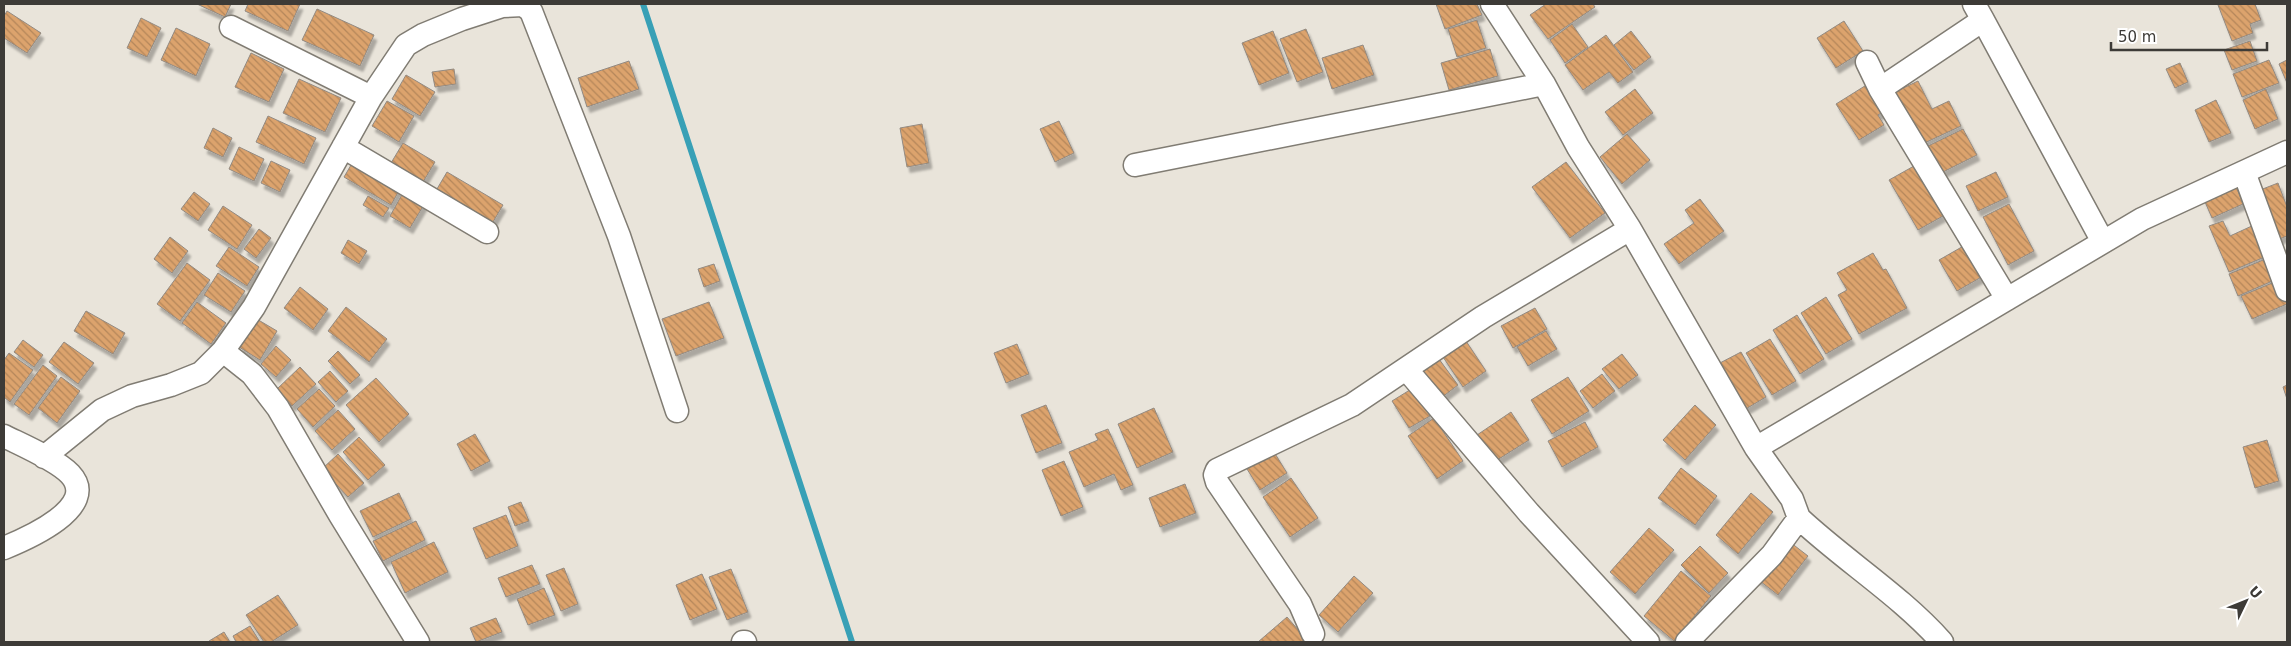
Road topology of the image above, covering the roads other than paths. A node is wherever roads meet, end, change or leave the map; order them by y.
1 (1492, 4) edge
2 (1978, 12) edge
3 (231, 28) dead end
4 (1867, 62) dead end
5 (1544, 84) junction
6 (1880, 89) junction
7 (371, 97) junction
8 (343, 148) junction
9 (2287, 152) edge
10 (1135, 165) dead end
11 (2244, 172) junction
12 (1630, 228) junction
13 (487, 232) dead end
14 (2103, 242) junction
15 (2287, 290) edge
16 (2008, 299) junction
17 (223, 351) junction
18 (1407, 370) junction
19 (677, 411) dead end
20 (4, 436) edge
21 (1756, 448) junction
22 (44, 457) junction
23 (1799, 518) junction
24 (4, 548) edge
25 (1313, 634) dead end
26 (418, 642) edge
27 (1648, 642) edge
28 (1687, 642) edge
29 (1942, 642) edge

1 - 5 street
2 - 6 street
2 - 14 street
3 - 7 street
4 - 6 street
5 - 10 street
5 - 12 street
6 - 16 street
7 - 8 street
7 - 19 street
8 - 13 street
8 - 17 street
9 - 11 street
11 - 14 street
11 - 15 street
12 - 18 street
12 - 21 street
14 - 16 street
16 - 21 street
17 - 22 street
17 - 26 street
18 - 25 street
18 - 27 street
20 - 22 street
21 - 23 street
22 - 24 street
23 - 28 street
23 - 29 street

